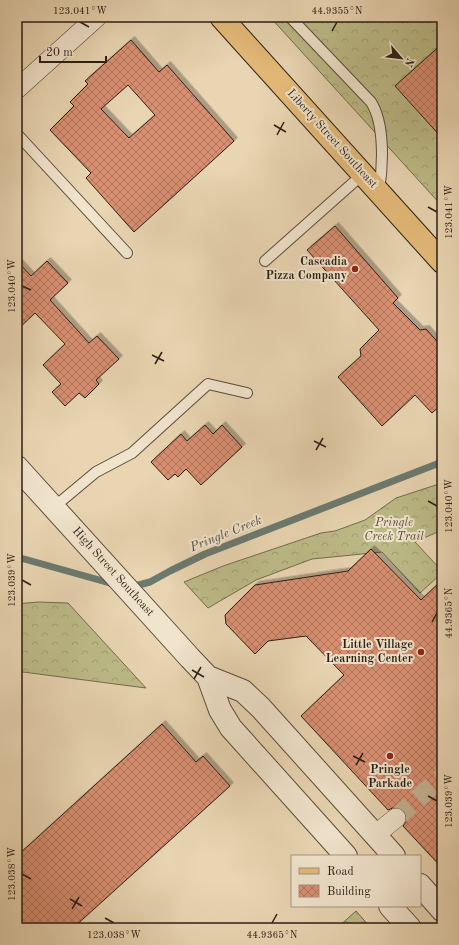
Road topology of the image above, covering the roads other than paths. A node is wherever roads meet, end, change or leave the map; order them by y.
1 (97, 17) edge
2 (221, 17) edge
3 (290, 17) edge
4 (17, 88) edge
5 (17, 134) edge
6 (363, 174) junction
7 (379, 191) junction
8 (127, 253) dead end
9 (265, 261) dead end
10 (442, 262) edge
11 (247, 393) dead end
12 (17, 467) edge
13 (54, 507) junction
14 (208, 677) junction
15 (396, 818) tunnel mouth
16 (376, 836) junction
17 (345, 855) edge
18 (393, 855) edge
19 (421, 886) edge
20 (391, 907) edge
21 (442, 910) edge
22 (410, 928) edge

1 - 4 street
2 - 6 main road, Liberty Street Southeast
3 - 7 lane
5 - 8 lane
6 - 7 main road, Liberty Street Southeast
6 - 9 lane
7 - 10 main road, Liberty Street Southeast
11 - 13 lane
12 - 13 street, High Street Southeast
13 - 14 street, High Street Southeast
14 - 16 street, High Street Southeast
14 - 17 street, High Street Southeast
15 - 16 street
16 - 18 street, High Street Southeast
19 - 21 street
20 - 22 street

